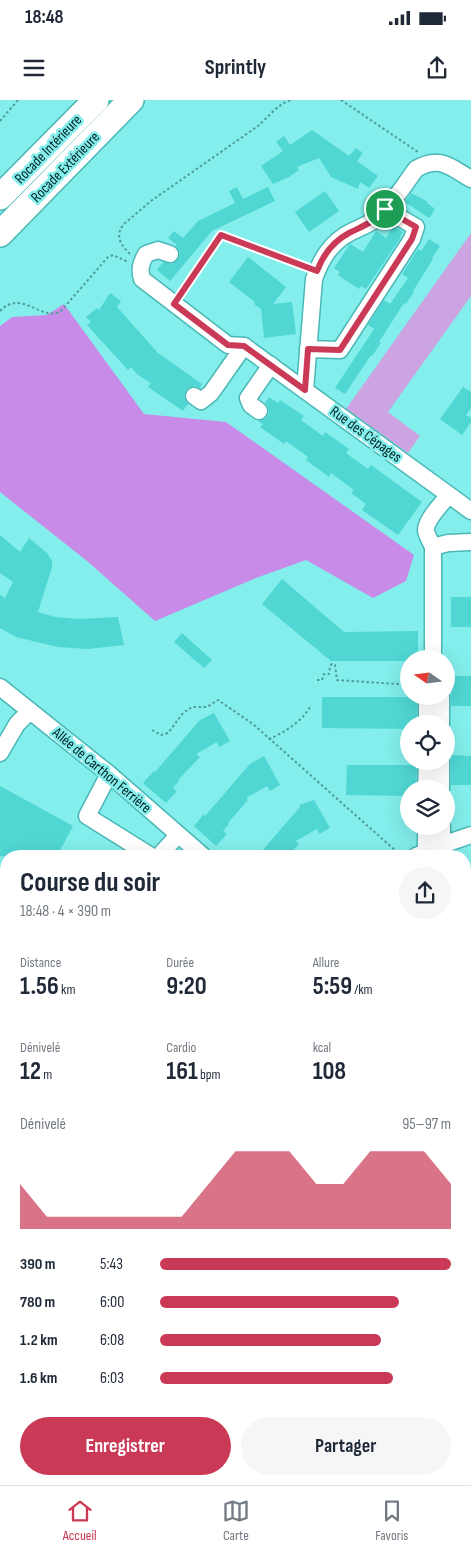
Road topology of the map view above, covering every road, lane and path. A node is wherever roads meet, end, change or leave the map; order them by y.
1 (18, 100) edge
2 (96, 100) edge
3 (146, 100) edge
4 (291, 100) edge
5 (341, 100) edge
6 (124, 106) edge
7 (0, 121) edge
8 (432, 162) junction
9 (471, 179) edge
10 (0, 198) edge
11 (385, 209) junction
12 (0, 234) edge
13 (170, 254) dead end
14 (317, 271) junction
15 (141, 272) junction
16 (174, 304) junction
17 (0, 311) edge
18 (244, 346) junction
19 (308, 349) junction
20 (271, 365) junction
21 (305, 390) junction
22 (194, 396) dead end
23 (259, 411) dead end
24 (448, 496) junction
25 (471, 511) edge
26 (471, 542) edge
27 (433, 547) junction
28 (433, 650) edge
29 (317, 680) dead end
30 (400, 684) edge
31 (2, 693) edge
32 (311, 705) dead end
33 (30, 710) junction
34 (152, 730) dead end
35 (269, 739) junction
36 (0, 753) edge
37 (109, 774) junction
38 (178, 835) junction
39 (424, 835) edge
40 (442, 835) edge
41 (471, 835) edge
42 (442, 845) junction
43 (141, 850) edge
44 (164, 850) edge
45 (195, 850) edge
46 (395, 850) edge
47 (422, 850) edge
48 (430, 850) edge

1 - 7 path
2 - 10 highway, Rocade Intérieure
3 - 6 highway
4 - 15 path
5 - 8 path
6 - 12 highway, Rocade Extérieure
8 - 9 street
8 - 11 street
11 - 14 street
11 - 19 street
13 - 15 street
14 - 16 path
14 - 19 street
15 - 16 street, Rue des Cépages
15 - 17 path
16 - 18 street, Rue des Cépages
18 - 20 street, Rue des Cépages
18 - 22 street
19 - 21 street
20 - 21 street, Rue des Cépages
20 - 23 street
21 - 24 street, Rue des Cépages
24 - 25 street, Rue des Cépages
24 - 27 street
26 - 27 street
27 - 28 street
29 - 30 path
31 - 33 street, Allée de Carthon Ferrière
32 - 35 path
33 - 36 street
33 - 37 street, Allée de Carthon Ferrière
34 - 35 path
35 - 46 path
37 - 38 street, Allée de Carthon Ferrière
37 - 43 street
38 - 44 street
38 - 45 street, Allée de Carthon Ferrière
39 - 47 street
40 - 42 street
41 - 42 street
42 - 48 street

